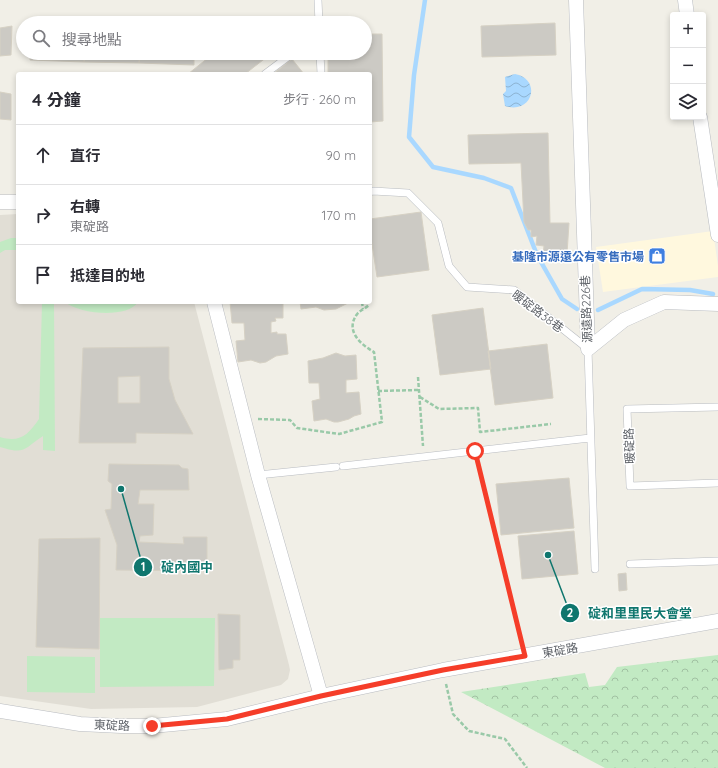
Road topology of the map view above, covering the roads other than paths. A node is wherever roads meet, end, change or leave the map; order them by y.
1 (318, 0) edge
2 (576, 0) edge
3 (685, 0) edge
4 (687, 12) edge
5 (319, 16) edge
6 (284, 60) edge
7 (320, 60) edge
8 (268, 72) edge
9 (321, 72) edge
10 (700, 120) edge
11 (372, 191) edge
12 (0, 202) edge
13 (16, 202) edge
14 (718, 234) edge
15 (215, 304) edge
16 (718, 304) edge
17 (588, 349) junction
18 (718, 407) edge
19 (590, 438) junction
20 (258, 476) junction
21 (718, 484) edge
22 (718, 561) edge
23 (630, 564) dead end
24 (595, 570) dead end
25 (718, 621) edge
26 (321, 696) junction
27 (0, 712) edge

1 - 5 lane
2 - 17 street, 源遠路226巷
3 - 4 street
6 - 8 lane
7 - 9 lane
10 - 14 street
11 - 17 lane, 暖碇路38巷
12 - 13 street
15 - 20 street
16 - 17 street
17 - 19 lane, 源遠路226巷
18 - 21 lane, 暖碇路
19 - 20 lane
19 - 24 lane, 源遠路226巷
20 - 26 street
22 - 23 lane
25 - 26 street, 東碇路
26 - 27 street, 東碇路

